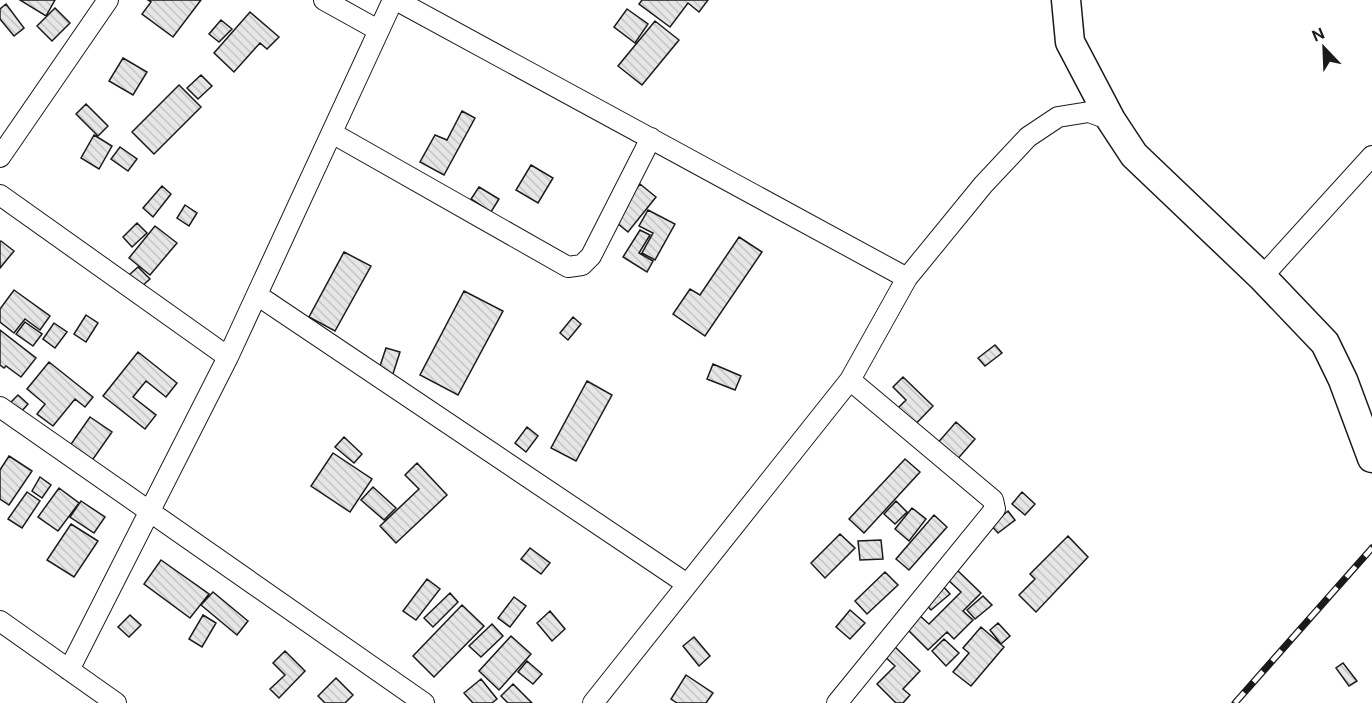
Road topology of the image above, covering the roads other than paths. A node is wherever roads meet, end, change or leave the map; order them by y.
1 (108, 0) edge
2 (324, 0) edge
3 (395, 0) edge
4 (1066, 0) edge
5 (378, 30) junction
6 (1111, 120) junction
7 (332, 133) junction
8 (651, 138) junction
9 (1372, 156) edge
10 (0, 157) edge
11 (0, 195) edge
12 (1262, 277) junction
13 (908, 278) junction
14 (257, 295) junction
15 (228, 357) junction
16 (850, 380) junction
17 (0, 407) edge
18 (1372, 458) edge
19 (151, 510) junction
20 (687, 584) junction
21 (0, 621) edge
22 (69, 670) junction
23 (103, 700) edge
24 (424, 703) edge
25 (593, 703) edge
26 (837, 703) edge

1 - 10 street
2 - 5 street
3 - 5 street
3 - 8 street
4 - 6 street
5 - 7 street
6 - 12 street
6 - 13 street
7 - 8 street
7 - 14 street
8 - 13 street
9 - 12 street
11 - 15 street
12 - 18 street
13 - 16 street
14 - 15 street
14 - 20 street
15 - 19 street
16 - 20 street
16 - 26 street
17 - 19 street
19 - 22 street
19 - 24 street
20 - 25 street
21 - 22 street
22 - 23 street

